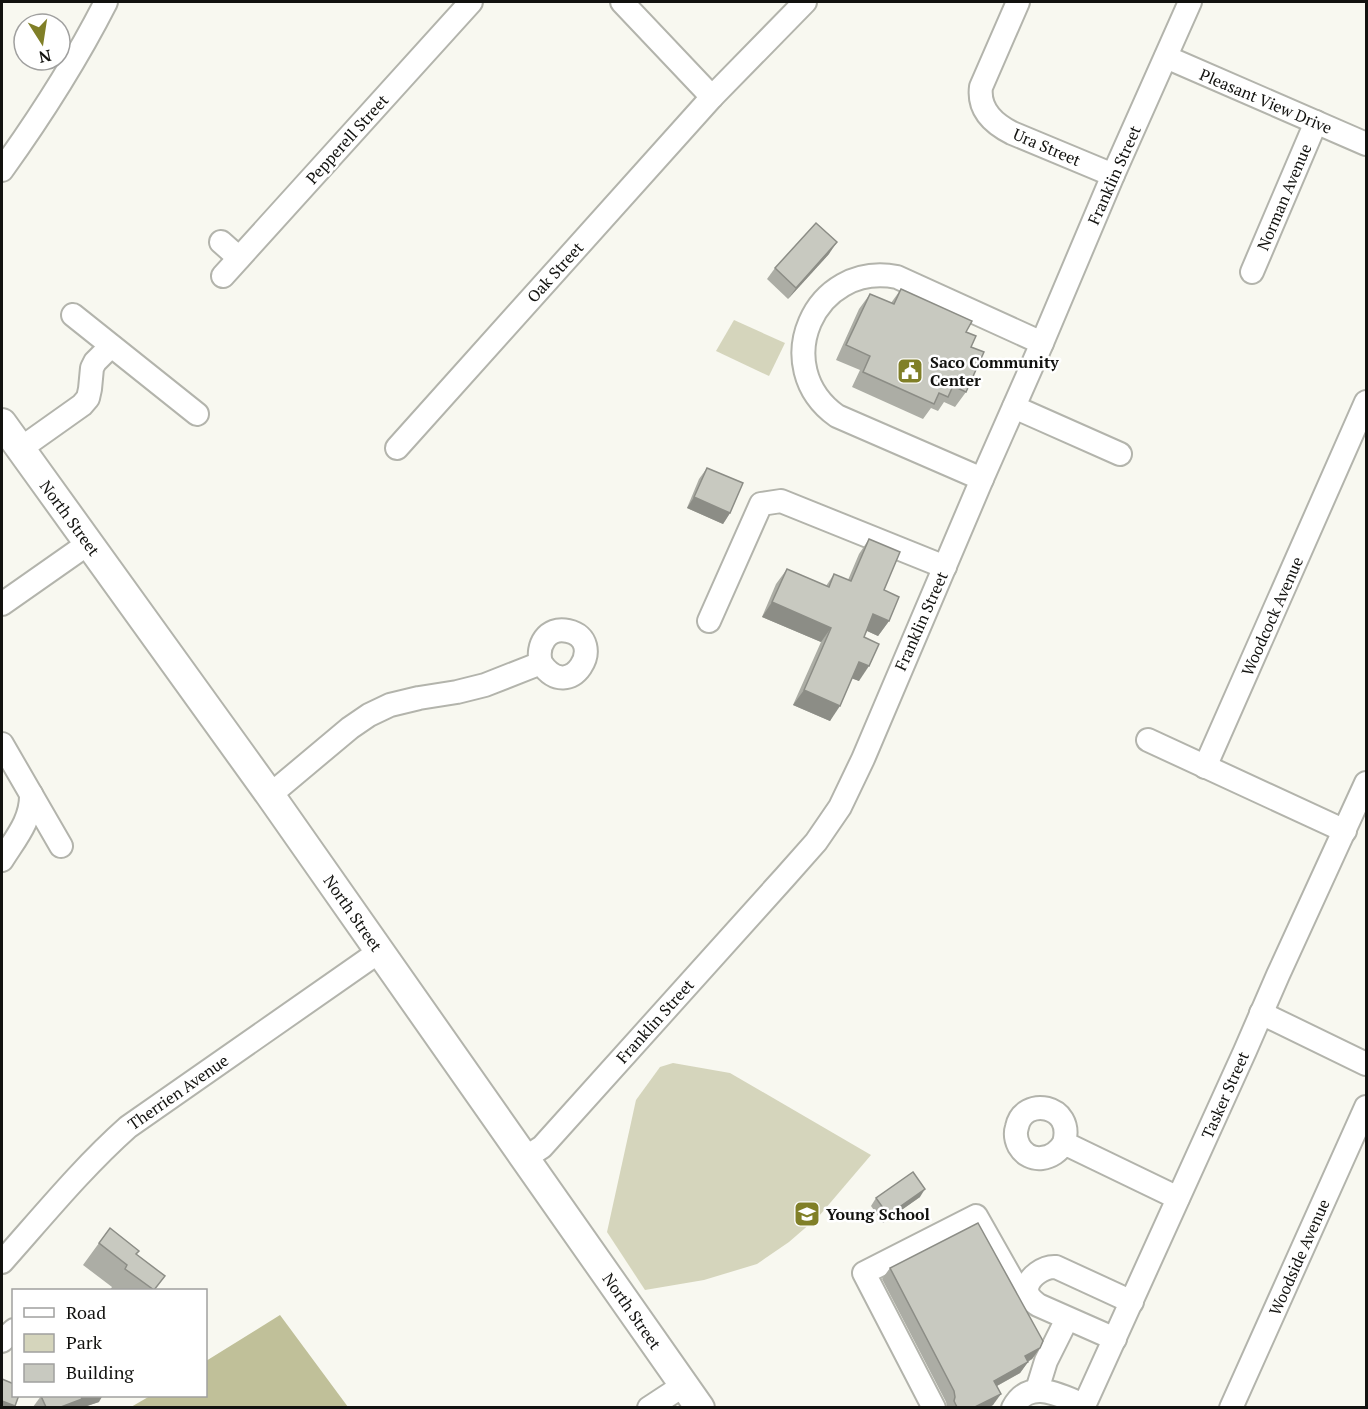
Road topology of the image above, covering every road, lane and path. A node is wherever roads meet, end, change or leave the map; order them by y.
1 (106, 2) edge
2 (471, 2) edge
3 (622, 2) edge
4 (805, 2) edge
5 (1018, 2) edge
6 (1190, 2) edge
7 (1166, 57) junction
8 (712, 97) junction
9 (1316, 122) junction
10 (1366, 144) edge
11 (2, 171) edge
12 (1113, 176) junction
13 (221, 242) dead end
14 (239, 258) junction
15 (1252, 272) dead end
16 (223, 276) dead end
17 (72, 315) dead end
18 (1042, 343) junction
19 (111, 346) junction
20 (1366, 402) edge
21 (1014, 407) junction
22 (197, 414) dead end
23 (2, 423) edge
24 (397, 448) dead end
25 (20, 449) junction
26 (1120, 454) dead end
27 (982, 479) junction
28 (89, 543) junction
29 (945, 567) junction
30 (2, 604) edge
31 (709, 621) dead end
32 (541, 663) dead end
33 (1148, 740) dead end
34 (2, 744) edge
35 (1205, 767) junction
36 (1366, 783) edge
37 (31, 794) junction
38 (270, 795) junction
39 (1345, 831) junction
40 (61, 846) dead end
41 (2, 860) edge
42 (380, 951) junction
43 (1261, 1013) junction
44 (1366, 1064) edge
45 (1366, 1107) edge
46 (1065, 1143) dead end
47 (525, 1158) junction
48 (1178, 1198) junction
49 (2, 1262) edge
50 (1027, 1290) junction
51 (1132, 1302) junction
52 (1067, 1319) junction
53 (1115, 1339) junction
54 (1037, 1390) junction
55 (692, 1396) edge
56 (1084, 1406) edge
57 (650, 1407) edge
58 (934, 1407) edge
59 (1013, 1407) edge
60 (1231, 1407) edge

1 - 11 street
2 - 14 street, Pepperell Street
3 - 8 street
4 - 8 street, Oak Street
5 - 12 street, Ura Street
6 - 7 street, Franklin Street
7 - 9 street, Pleasant View Drive
7 - 12 street, Franklin Street
8 - 24 street, Oak Street
9 - 10 street, Pleasant View Drive
9 - 15 street, Norman Avenue
12 - 18 street, Franklin Street
13 - 14 street
14 - 16 street, Pepperell Street
17 - 19 street
18 - 21 street, Franklin Street
18 - 27 street
19 - 22 street
19 - 25 street
20 - 35 street, Woodcock Avenue
21 - 26 street
21 - 27 street, Franklin Street
23 - 25 main road, North Street
25 - 28 main road, North Street
27 - 29 street, Franklin Street
28 - 30 street
28 - 38 main road, North Street
29 - 31 street
29 - 47 street, Franklin Street
32 - 38 street
33 - 35 street
34 - 37 street
35 - 39 street
36 - 39 street, Tasker Street
37 - 40 street
37 - 41 street
38 - 42 main road, North Street
39 - 43 street, Tasker Street
42 - 47 main road, North Street
42 - 49 street, Therrien Avenue
43 - 44 street
43 - 48 street, Tasker Street
45 - 60 street, Woodside Avenue
46 - 48 street
47 - 55 main road, North Street
48 - 51 street, Tasker Street
50 - 51 street
50 - 52 street
50 - 58 street
51 - 53 street, Tasker Street
52 - 53 street
52 - 54 street
53 - 56 street, Tasker Street
54 - 56 street
54 - 59 street
55 - 57 street

